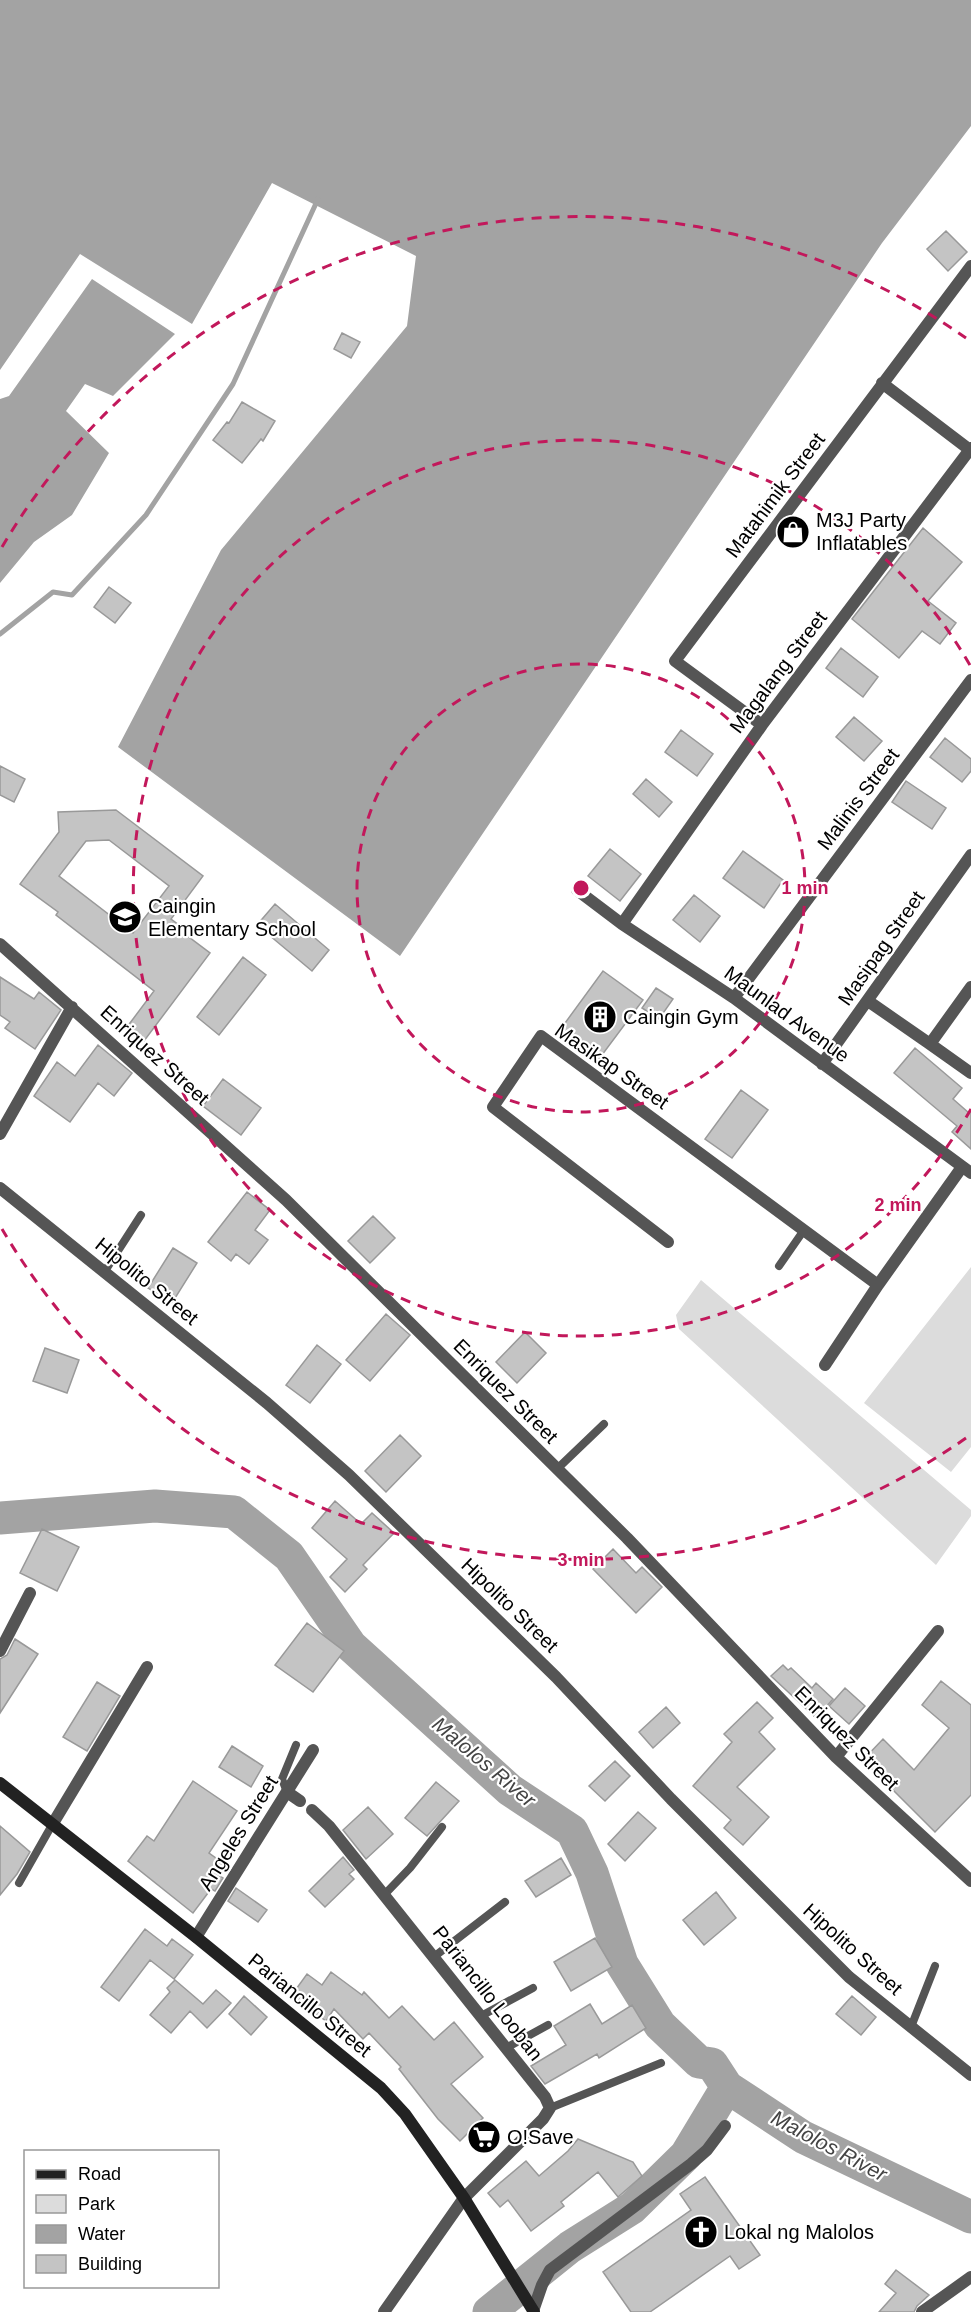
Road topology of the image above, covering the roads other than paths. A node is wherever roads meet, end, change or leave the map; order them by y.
1 (971, 266) edge
2 (882, 383) junction
3 (971, 449) edge
4 (971, 680) edge
5 (762, 725) junction
6 (971, 855) edge
7 (577, 890) dead end
8 (622, 924) junction
9 (0, 944) edge
10 (971, 987) edge
11 (734, 998) junction
12 (868, 1001) junction
13 (72, 1006) junction
14 (930, 1044) junction
15 (822, 1064) junction
16 (971, 1073) edge
17 (0, 1134) edge
18 (967, 1170) edge
19 (0, 1188) edge
20 (141, 1215) dead end
21 (804, 1230) junction
22 (668, 1242) dead end
23 (779, 1266) dead end
24 (105, 1271) junction
25 (878, 1285) junction
26 (825, 1365) dead end
27 (604, 1424) dead end
28 (557, 1469) junction
29 (30, 1593) dead end
30 (938, 1631) dead end
31 (0, 1651) edge
32 (147, 1667) dead end
33 (296, 1745) dead end
34 (313, 1750) dead end
35 (836, 1757) junction
36 (0, 1783) edge
37 (287, 1792) junction
38 (300, 1801) dead end
39 (312, 1810) dead end
40 (52, 1825) junction
41 (442, 1827) dead end
42 (971, 1881) edge
43 (19, 1883) dead end
44 (384, 1895) junction
45 (505, 1902) dead end
46 (196, 1937) junction
47 (435, 1956) junction
48 (934, 1966) dead end
49 (534, 1988) dead end
50 (481, 2016) junction
51 (548, 2025) dead end
52 (911, 2027) junction
53 (507, 2048) junction
54 (661, 2063) dead end
55 (971, 2075) edge
56 (550, 2108) junction
57 (725, 2126) dead end
58 (464, 2198) junction
59 (971, 2277) edge
60 (532, 2309) edge
61 (384, 2312) edge
62 (922, 2312) edge

1 - 2 street, Matahimik Street
2 - 3 street
2 - 5 street, Matahimik Street
3 - 5 street, Magalang Street
4 - 11 street, Malinis Street
5 - 8 street, Magalang Street
6 - 12 street, Masipag Street
7 - 8 street, Maunlad Avenue
8 - 11 street, Maunlad Avenue
9 - 13 street, Enriquez Street
10 - 14 street
11 - 15 street, Maunlad Avenue
12 - 14 street
12 - 15 street, Masipag Street
13 - 17 street
13 - 28 street, Enriquez Street
14 - 16 street
15 - 18 street, Maunlad Avenue
18 - 25 street
19 - 24 street, Hipolito Street
20 - 24 lane
21 - 22 street, Masikap Street
21 - 23 lane
21 - 25 street, Masikap Street
24 - 52 street, Hipolito Street
25 - 26 street
27 - 28 lane
28 - 35 street, Enriquez Street
29 - 31 street
30 - 35 street
32 - 40 street
33 - 37 lane
34 - 37 street, Angeles Street
35 - 42 street, Enriquez Street
36 - 40 main road, Pariancillo Street
37 - 38 street
37 - 46 street, Angeles Street
39 - 44 street, Pariancillo Looban
40 - 43 lane
40 - 46 main road, Pariancillo Street
41 - 44 lane
44 - 47 street, Pariancillo Looban
45 - 47 lane
46 - 58 main road, Pariancillo Street
47 - 50 street, Pariancillo Looban
48 - 52 lane
49 - 50 lane
50 - 53 street, Pariancillo Looban
51 - 53 lane
52 - 55 street, Hipolito Street
53 - 56 street, Pariancillo Looban
54 - 56 lane
56 - 58 street
57 - 60 street
58 - 60 main road, Pariancillo Street
58 - 61 street
59 - 62 street

